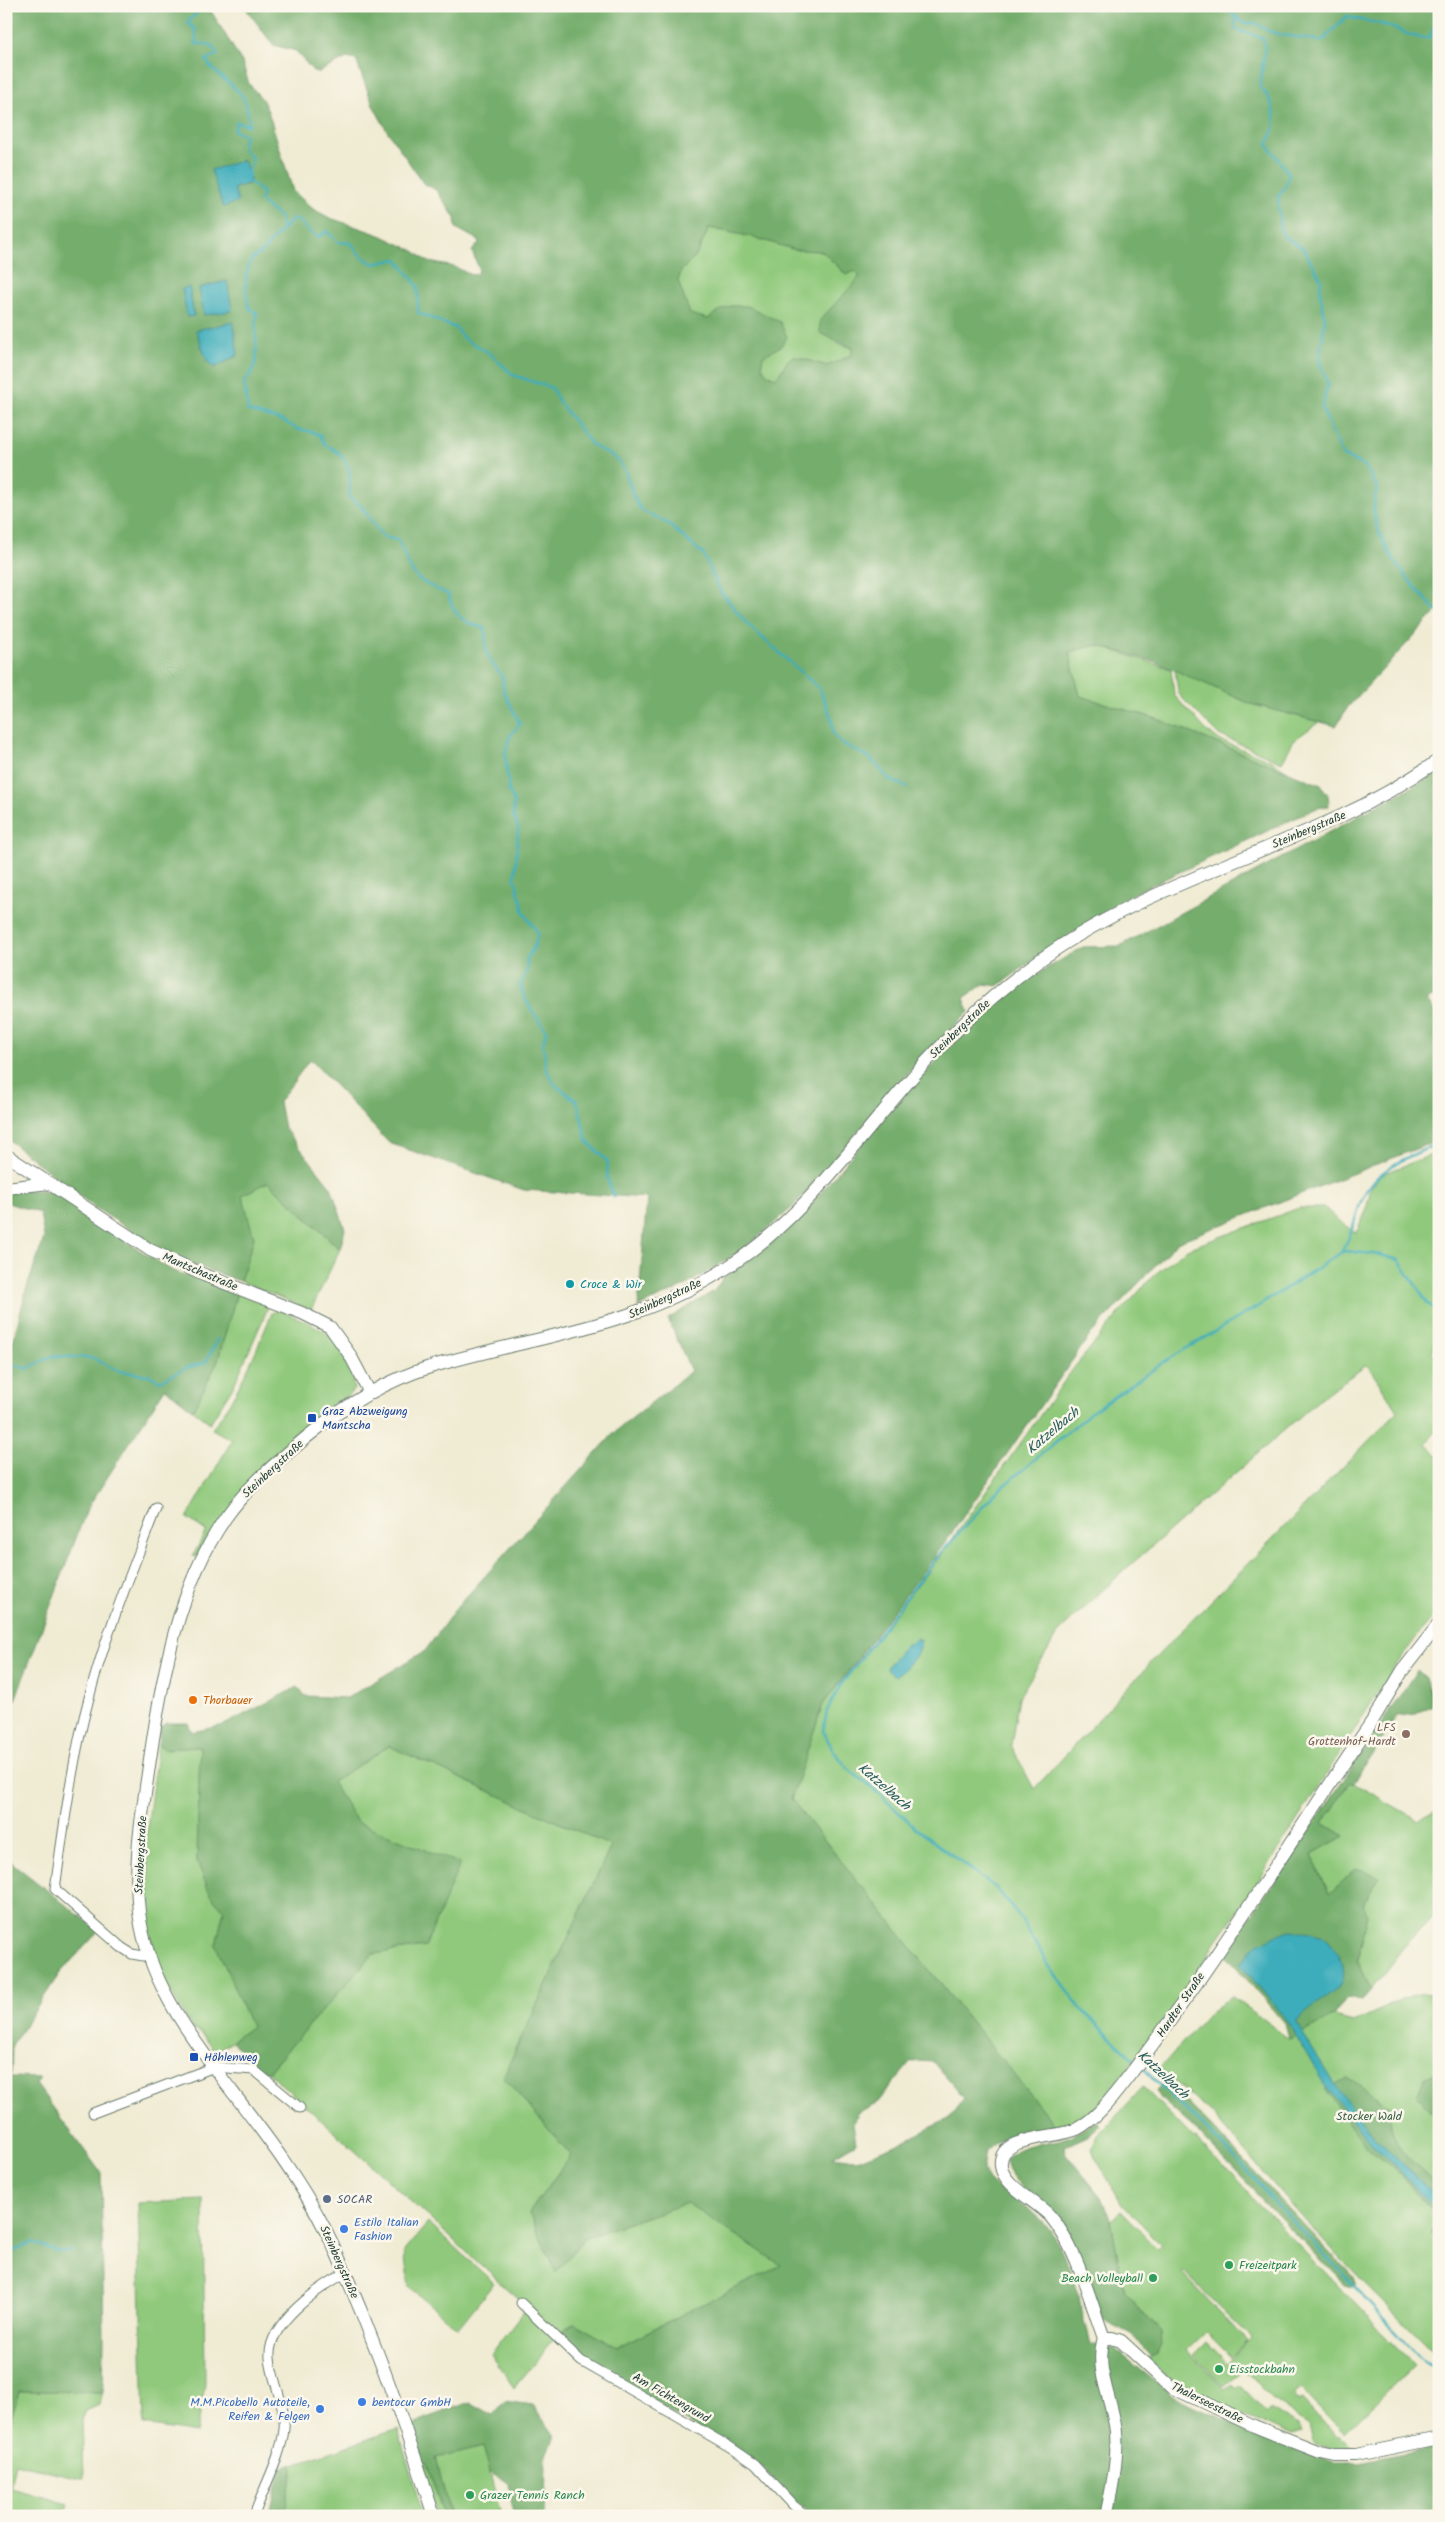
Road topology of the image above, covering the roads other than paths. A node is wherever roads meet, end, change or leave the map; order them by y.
1 (1439, 760) edge
2 (6, 1155) edge
3 (49, 1184) junction
4 (6, 1188) edge
5 (370, 1393) junction
6 (156, 1508) dead end
7 (1439, 1624) edge
8 (149, 1957) junction
9 (214, 2067) junction
10 (300, 2108) dead end
11 (93, 2113) dead end
12 (345, 2273) junction
13 (521, 2303) dead end
14 (1104, 2338) junction
15 (1439, 2438) edge
16 (254, 2516) edge
17 (434, 2516) edge
18 (807, 2516) edge
19 (1106, 2516) edge

1 - 5 main road, Steinbergstraße
2 - 3 main road, Mantschastraße
3 - 4 main road
3 - 5 main road, Mantschastraße
5 - 8 main road, Steinbergstraße
6 - 8 street
7 - 14 main road, Hardter Straße
8 - 9 main road, Steinbergstraße
9 - 10 street
9 - 11 street
9 - 12 main road, Steinbergstraße
12 - 16 street
12 - 17 main road, Steinbergstraße
13 - 18 street, Am Fichtengrund
14 - 15 main road, Thalerseestraße
14 - 19 main road

